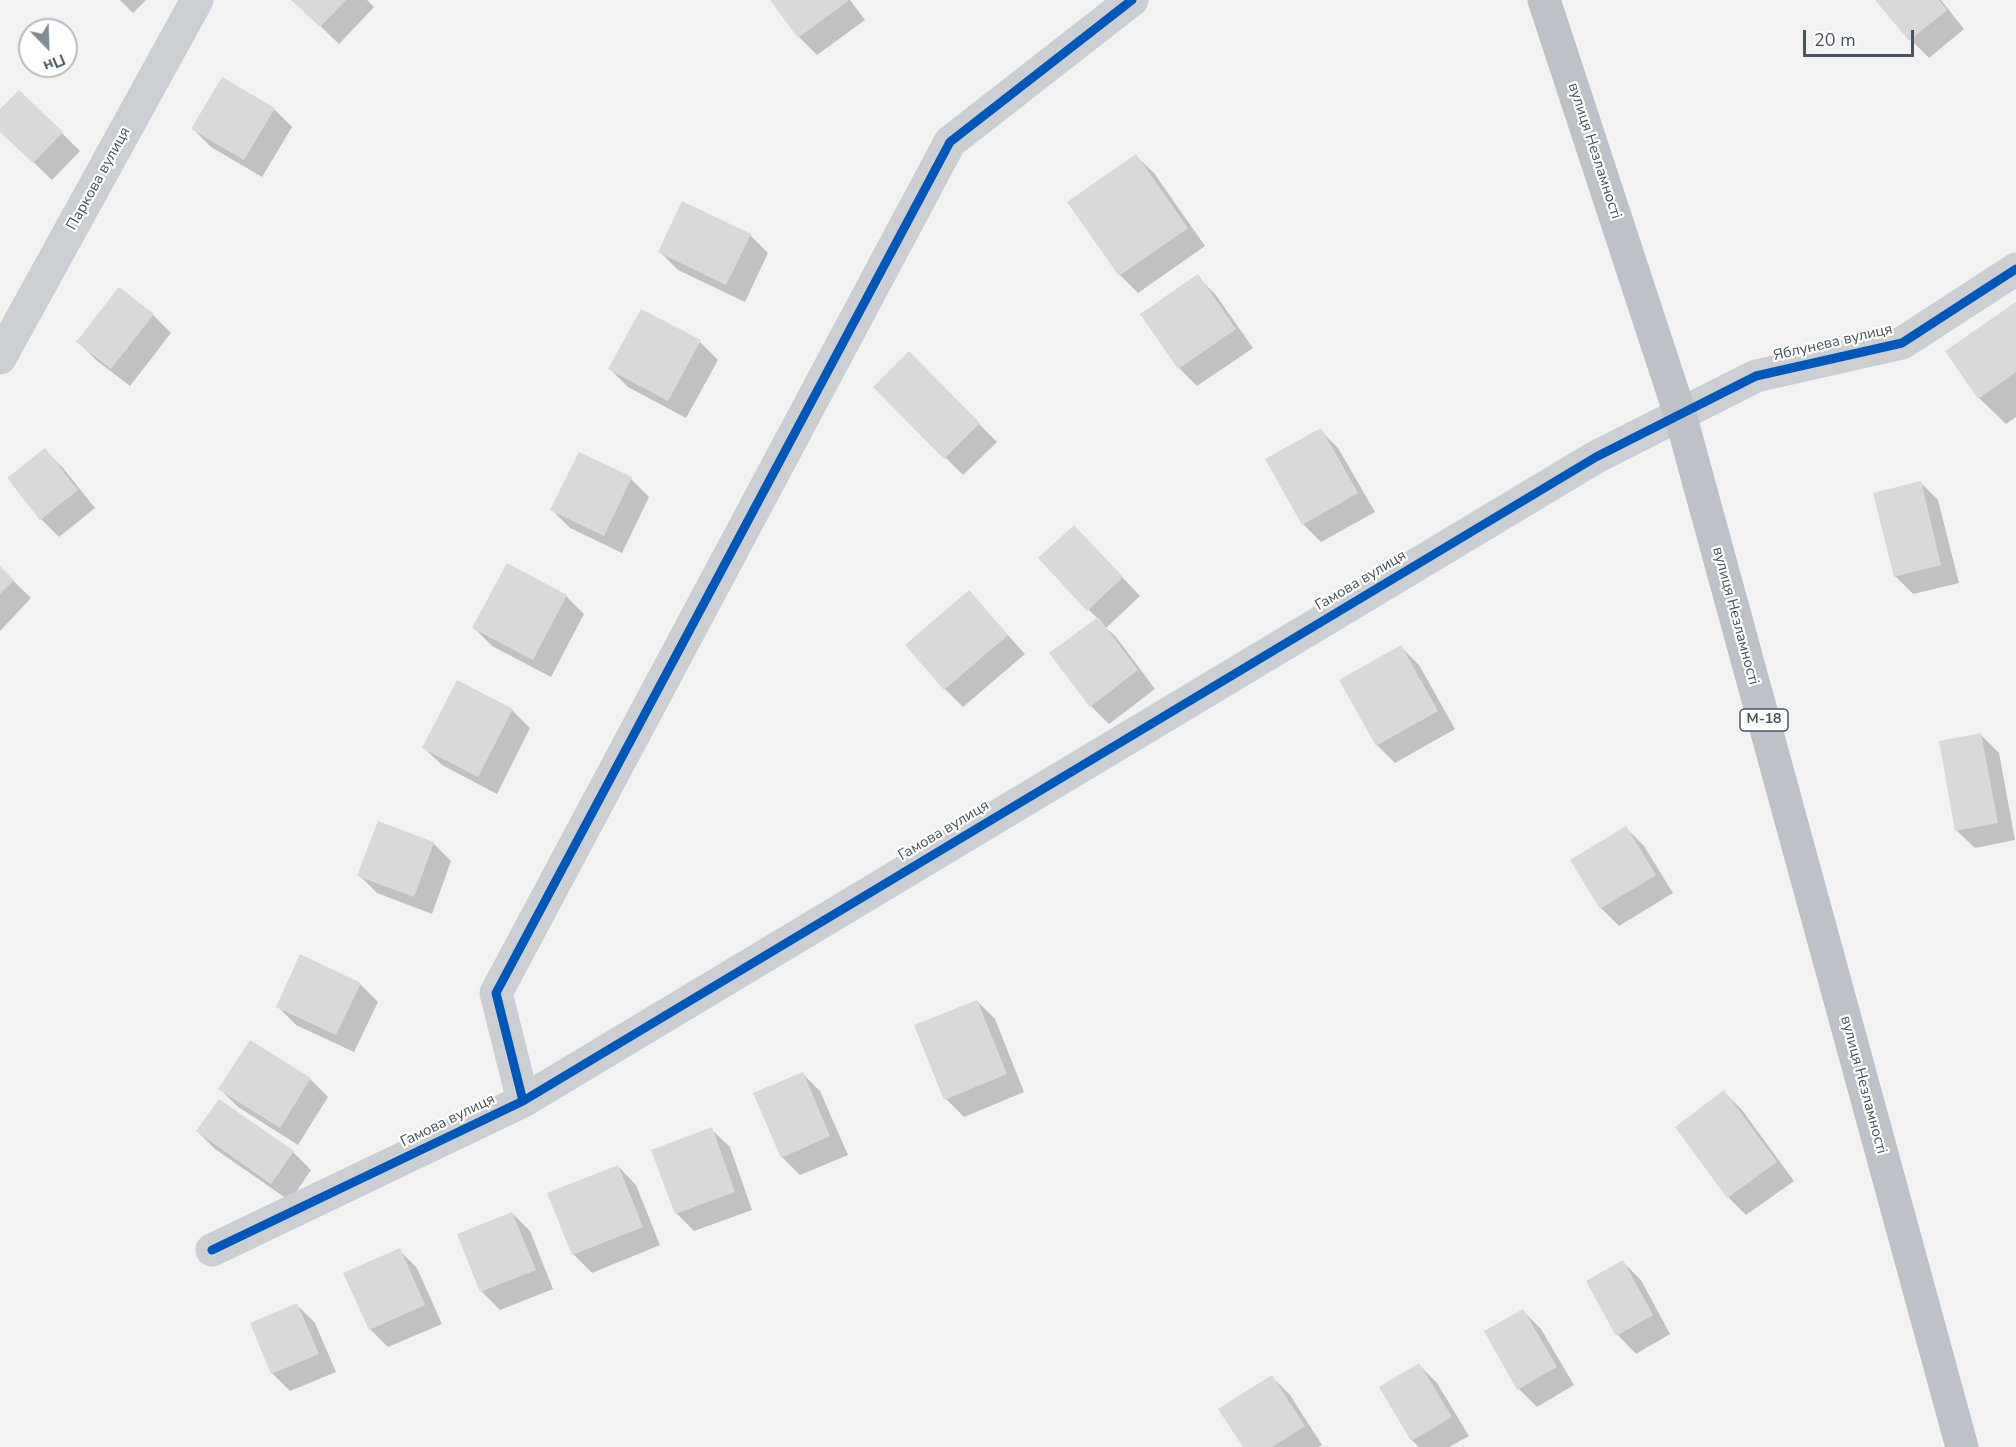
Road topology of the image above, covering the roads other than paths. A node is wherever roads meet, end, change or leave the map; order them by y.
1 (197, 0) edge
2 (1131, 0) edge
3 (1546, 1) edge
4 (2016, 269) edge
5 (0, 358) edge
6 (1680, 414) junction
7 (523, 1101) junction
8 (212, 1250) dead end
9 (1962, 1447) edge

1 - 5 street, Паркова вулиця
2 - 7 street
3 - 6 highway, вулиця Незламності / М-18
4 - 6 street, Яблунева вулиця
6 - 7 street, Гамова вулиця
6 - 9 highway, вулиця Незламності / М-18
7 - 8 street, Гамова вулиця

